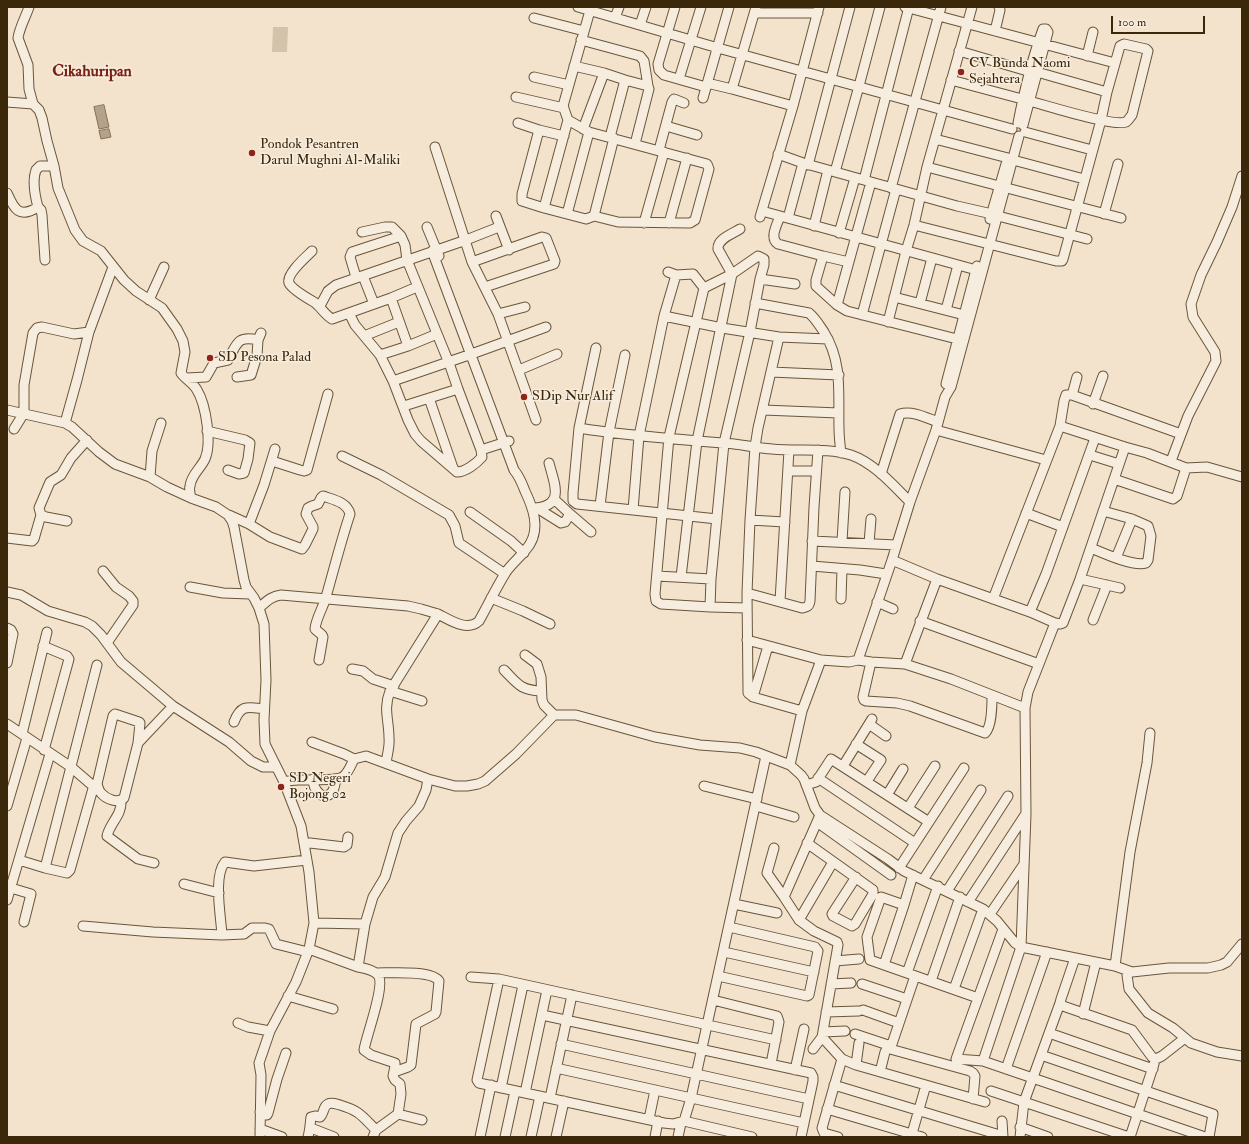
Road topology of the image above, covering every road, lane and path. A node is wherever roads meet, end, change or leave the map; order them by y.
1 (29, 7) edge
2 (578, 7) edge
3 (619, 7) edge
4 (646, 7) edge
5 (675, 7) edge
6 (700, 7) edge
7 (729, 7) edge
8 (850, 7) edge
9 (880, 7) edge
10 (908, 7) edge
11 (972, 7) edge
12 (999, 7) edge
13 (590, 9) edge
14 (756, 10) edge
15 (818, 10) edge
16 (939, 12) edge
17 (534, 18) dead end
18 (616, 18) junction
19 (966, 24) junction
20 (640, 25) junction
21 (995, 31) junction
22 (1094, 32) dead end
23 (667, 33) junction
24 (582, 36) junction
25 (690, 40) junction
26 (1041, 44) junction
27 (718, 48) junction
28 (959, 51) junction
29 (743, 55) junction
30 (1087, 56) junction
31 (1115, 63) junction
32 (574, 66) junction
33 (802, 71) junction
34 (1034, 72) junction
35 (604, 73) junction
36 (534, 76) dead end
37 (680, 79) junction
38 (830, 79) junction
39 (625, 80) junction
40 (951, 80) junction
41 (569, 85) junction
42 (706, 85) junction
43 (648, 86) junction
44 (860, 86) junction
45 (732, 89) junction
46 (1107, 92) junction
47 (887, 94) junction
48 (516, 97) dead end
49 (703, 98) dead end
50 (1026, 100) junction
51 (7, 102) edge
52 (914, 102) junction
53 (684, 103) dead end
54 (34, 104) junction
55 (793, 106) junction
56 (564, 108) junction
57 (943, 109) junction
58 (568, 120) junction
59 (1101, 120) junction
60 (518, 123) dead end
61 (666, 126) junction
62 (539, 130) junction
63 (586, 130) junction
64 (1018, 130) junction
65 (697, 135) dead end
66 (564, 136) junction
67 (612, 138) junction
68 (935, 139) junction
69 (635, 144) junction
70 (435, 147) dead end
71 (1092, 150) junction
72 (661, 151) junction
73 (778, 154) junction
74 (687, 158) junction
75 (1010, 159) junction
76 (805, 164) junction
77 (1118, 164) dead end
78 (54, 166) junction
79 (927, 167) junction
80 (832, 171) junction
81 (1242, 176) edge
82 (1084, 179) junction
83 (863, 180) junction
84 (1002, 187) junction
85 (893, 188) junction
86 (7, 193) edge
87 (921, 195) junction
88 (38, 207) junction
89 (1076, 207) junction
90 (544, 208) junction
91 (567, 214) junction
92 (1104, 214) junction
93 (995, 215) junction
94 (496, 216) dead end
95 (594, 216) junction
96 (784, 217) junction
97 (1120, 218) dead end
98 (644, 223) junction
99 (669, 223) junction
100 (914, 225) junction
101 (814, 226) junction
102 (428, 227) dead end
103 (499, 227) junction
104 (740, 230) dead end
105 (362, 232) dead end
106 (839, 233) junction
107 (1069, 235) junction
108 (401, 236) junction
109 (856, 237) junction
110 (1087, 239) dead end
111 (466, 240) junction
112 (986, 243) junction
113 (881, 245) junction
114 (434, 250) junction
115 (509, 250) junction
116 (312, 251) dead end
117 (906, 251) junction
118 (823, 256) junction
119 (932, 258) junction
120 (45, 260) dead end
121 (407, 260) junction
122 (472, 262) junction
123 (849, 262) junction
124 (958, 265) junction
125 (113, 267) junction
126 (164, 267) dead end
127 (979, 271) junction
128 (732, 274) junction
129 (360, 276) junction
130 (760, 279) junction
131 (795, 284) dead end
132 (418, 286) junction
133 (485, 287) junction
134 (704, 288) junction
135 (894, 297) junction
136 (391, 298) junction
137 (149, 300) junction
138 (755, 303) junction
139 (920, 303) junction
140 (374, 304) junction
141 (838, 305) junction
142 (320, 306) junction
143 (525, 307) dead end
144 (946, 310) junction
145 (349, 313) junction
146 (498, 314) junction
147 (862, 315) junction
148 (664, 316) junction
149 (967, 316) junction
150 (399, 322) junction
151 (888, 322) junction
152 (695, 323) junction
153 (546, 327) dead end
154 (722, 328) junction
155 (89, 332) junction
156 (750, 332) junction
157 (437, 334) junction
158 (364, 336) junction
159 (779, 336) junction
160 (828, 339) junction
161 (957, 339) junction
162 (508, 341) junction
163 (408, 346) junction
164 (596, 348) dead end
165 (472, 353) junction
166 (557, 354) dead end
167 (380, 355) junction
168 (625, 355) dead end
169 (449, 363) junction
170 (519, 370) junction
171 (771, 372) junction
172 (839, 375) junction
173 (1103, 376) dead end
174 (237, 377) dead end
175 (1077, 377) dead end
176 (187, 378) junction
177 (393, 381) junction
178 (458, 389) junction
179 (328, 394) dead end
180 (1072, 395) junction
181 (945, 397) junction
182 (429, 398) junction
183 (1093, 404) junction
184 (404, 406) junction
185 (7, 410) edge
186 (763, 410) junction
187 (24, 413) junction
188 (839, 413) junction
189 (536, 420) dead end
190 (65, 423) junction
191 (161, 423) dead end
192 (937, 426) junction
193 (1060, 426) junction
194 (579, 428) junction
195 (14, 429) dead end
196 (207, 431) junction
197 (609, 432) junction
198 (1181, 434) junction
199 (639, 436) junction
200 (669, 438) junction
201 (1096, 438) junction
202 (87, 440) junction
203 (697, 441) junction
204 (506, 442) junction
205 (724, 443) junction
206 (755, 447) junction
207 (1125, 447) junction
208 (275, 449) dead end
209 (481, 450) junction
210 (789, 450) junction
211 (818, 450) junction
212 (841, 453) junction
213 (1090, 455) junction
214 (342, 456) dead end
215 (1046, 460) junction
216 (272, 461) junction
217 (1171, 461) junction
218 (549, 463) dead end
219 (1119, 464) junction
220 (1186, 468) junction
221 (453, 469) junction
222 (228, 470) dead end
223 (788, 470) junction
224 (816, 471) junction
225 (881, 474) junction
226 (150, 477) junction
227 (1242, 477) edge
228 (1114, 479) junction
229 (845, 492) dead end
230 (573, 493) junction
231 (555, 495) junction
232 (191, 498) junction
233 (910, 502) junction
234 (600, 506) junction
235 (535, 508) junction
236 (633, 510) junction
237 (1103, 511) junction
238 (470, 512) dead end
239 (1026, 513) junction
240 (570, 514) junction
241 (663, 514) junction
242 (41, 515) junction
243 (228, 515) junction
244 (687, 516) junction
245 (717, 519) junction
246 (871, 519) dead end
247 (1132, 519) junction
248 (750, 520) junction
249 (67, 521) dead end
250 (785, 522) junction
251 (249, 524) junction
252 (1063, 527) junction
253 (591, 532) dead end
254 (7, 538) edge
255 (812, 541) junction
256 (842, 541) junction
257 (869, 543) junction
258 (896, 545) junction
259 (1091, 548) junction
260 (524, 553) junction
261 (1116, 558) junction
262 (892, 560) junction
263 (812, 566) junction
264 (842, 569) junction
265 (103, 571) dead end
266 (505, 574) junction
267 (886, 574) junction
268 (657, 576) junction
269 (681, 577) junction
270 (711, 579) junction
271 (937, 579) junction
272 (1080, 579) junction
273 (1107, 585) junction
274 (190, 587) dead end
275 (1120, 588) dead end
276 (7, 592) edge
277 (747, 593) junction
278 (250, 594) junction
279 (492, 598) junction
280 (325, 599) junction
281 (841, 599) dead end
282 (994, 599) junction
283 (780, 601) junction
284 (877, 602) junction
285 (710, 606) junction
286 (259, 608) junction
287 (747, 608) junction
288 (892, 609) dead end
289 (1030, 612) junction
290 (438, 614) junction
291 (1093, 620) dead end
292 (920, 621) junction
293 (1055, 623) junction
294 (550, 624) dead end
295 (7, 628) edge
296 (47, 632) dead end
297 (747, 640) junction
298 (107, 643) junction
299 (43, 646) junction
300 (768, 646) junction
301 (525, 655) dead end
302 (319, 660) dead end
303 (821, 660) junction
304 (858, 660) junction
305 (871, 662) junction
306 (7, 663) edge
307 (905, 664) junction
308 (1038, 664) junction
309 (97, 665) dead end
310 (352, 670) dead end
311 (504, 670) dead end
312 (392, 689) junction
313 (540, 691) junction
314 (753, 696) junction
315 (992, 696) junction
316 (422, 701) dead end
317 (173, 706) junction
318 (1025, 708) junction
319 (264, 709) junction
320 (802, 712) junction
321 (554, 715) junction
322 (234, 722) dead end
323 (7, 724) edge
324 (1150, 733) dead end
325 (24, 736) junction
326 (886, 736) dead end
327 (312, 742) dead end
328 (138, 743) junction
329 (856, 744) junction
330 (47, 752) junction
331 (766, 756) junction
332 (354, 759) junction
333 (386, 763) junction
334 (790, 765) junction
335 (843, 766) junction
336 (935, 766) dead end
337 (71, 767) junction
338 (276, 767) junction
339 (964, 768) dead end
340 (903, 769) dead end
341 (818, 778) junction
342 (313, 779) junction
343 (336, 779) junction
344 (428, 779) junction
345 (867, 781) junction
346 (284, 782) junction
347 (95, 784) junction
348 (806, 785) junction
349 (704, 786) dead end
350 (981, 790) dead end
351 (887, 795) junction
352 (1008, 796) dead end
353 (121, 801) junction
354 (756, 803) junction
355 (7, 806) edge
356 (908, 808) junction
357 (1026, 814) junction
358 (794, 817) dead end
359 (819, 818) junction
360 (929, 822) junction
361 (348, 837) dead end
362 (807, 843) junction
363 (916, 843) junction
364 (304, 844) junction
365 (774, 848) dead end
366 (19, 860) junction
367 (307, 860) junction
368 (833, 862) junction
369 (154, 863) dead end
370 (1024, 864) junction
371 (44, 868) junction
372 (899, 868) junction
373 (891, 875) dead end
374 (913, 875) junction
375 (856, 877) junction
376 (923, 880) junction
377 (184, 884) dead end
378 (938, 886) junction
379 (11, 888) junction
380 (947, 891) junction
381 (219, 893) junction
382 (784, 897) junction
383 (964, 899) junction
384 (7, 900) edge
385 (734, 904) junction
386 (904, 905) junction
387 (986, 912) junction
388 (777, 913) dead end
389 (799, 920) junction
390 (24, 922) dead end
391 (314, 923) junction
392 (365, 924) junction
393 (83, 926) dead end
394 (729, 927) junction
395 (1003, 929) junction
396 (222, 935) junction
397 (1242, 944) edge
398 (1021, 947) junction
399 (309, 950) junction
400 (724, 952) junction
401 (1047, 952) junction
402 (1075, 958) junction
403 (859, 959) dead end
404 (835, 961) junction
405 (1096, 962) junction
406 (884, 965) junction
407 (358, 966) junction
408 (1115, 966) junction
409 (1129, 971) junction
410 (814, 972) junction
411 (377, 973) junction
412 (911, 974) junction
413 (718, 976) junction
414 (471, 977) dead end
415 (498, 979) junction
416 (931, 981) junction
417 (851, 983) dead end
418 (831, 984) junction
419 (862, 984) dead end
420 (523, 985) junction
421 (954, 989) junction
422 (547, 990) junction
423 (288, 996) junction
424 (572, 996) junction
425 (978, 998) junction
426 (907, 999) junction
427 (713, 1000) junction
428 (1060, 1003) junction
429 (333, 1009) dead end
430 (826, 1012) junction
431 (1083, 1014) junction
432 (542, 1015) junction
433 (566, 1020) junction
434 (238, 1023) dead end
435 (899, 1023) junction
436 (707, 1025) junction
437 (804, 1029) dead end
438 (270, 1031) junction
439 (845, 1032) dead end
440 (1049, 1033) junction
441 (822, 1034) junction
442 (855, 1034) dead end
443 (1185, 1038) junction
444 (776, 1040) junction
445 (859, 1043) dead end
446 (561, 1044) junction
447 (702, 1049) junction
448 (813, 1049) dead end
449 (839, 1052) junction
450 (286, 1053) dead end
451 (1041, 1055) junction
452 (1242, 1056) edge
453 (1156, 1059) junction
454 (983, 1061) junction
455 (771, 1064) junction
456 (856, 1065) junction
457 (556, 1068) junction
458 (1006, 1069) junction
459 (1153, 1069) junction
460 (795, 1070) junction
461 (394, 1072) junction
462 (880, 1072) junction
463 (696, 1074) junction
464 (1033, 1077) junction
465 (491, 1085) junction
466 (834, 1085) junction
467 (926, 1085) junction
468 (501, 1088) junction
469 (515, 1090) junction
470 (655, 1090) junction
471 (1145, 1090) junction
472 (992, 1091) dead end
473 (525, 1093) junction
474 (540, 1096) junction
475 (550, 1098) junction
476 (691, 1098) junction
477 (809, 1098) junction
478 (973, 1099) junction
479 (564, 1101) junction
480 (985, 1102) dead end
481 (1024, 1102) junction
482 (827, 1109) junction
483 (919, 1111) junction
484 (260, 1112) junction
485 (398, 1114) junction
486 (1137, 1114) junction
487 (649, 1119) junction
488 (422, 1120) dead end
489 (658, 1121) junction
490 (1002, 1121) dead end
491 (683, 1122) junction
492 (804, 1123) junction
493 (888, 1127) junction
494 (1020, 1127) junction
495 (311, 1128) junction
496 (708, 1128) junction
497 (260, 1133) edge
498 (375, 1133) edge
499 (731, 1135) edge
500 (912, 1136) edge
501 (1003, 1136) edge
502 (282, 1137) edge
503 (308, 1137) edge
504 (334, 1137) edge
505 (480, 1137) edge
506 (505, 1137) edge
507 (530, 1137) edge
508 (556, 1137) edge
509 (655, 1137) edge
510 (678, 1137) edge
511 (706, 1137) edge
512 (752, 1137) edge
513 (801, 1137) edge
514 (838, 1137) edge
515 (885, 1137) edge
516 (922, 1137) edge
517 (1020, 1137) edge
518 (1048, 1137) edge
519 (1129, 1137) edge
520 (1205, 1137) edge
521 (1209, 1137) edge

1 - 54 street
2 - 13 street
3 - 18 street
4 - 20 street
5 - 23 street
6 - 25 street
7 - 27 street
8 - 38 street
9 - 44 street
10 - 16 street
10 - 47 street
11 - 19 street
12 - 21 street
13 - 18 street
13 - 24 street
14 - 15 street
14 - 29 street
15 - 33 street
16 - 19 street
16 - 52 street
17 - 24 street
18 - 20 street
19 - 21 street
19 - 28 street
20 - 23 street
21 - 26 street
22 - 30 street
23 - 25 street
23 - 37 street
24 - 32 street
24 - 43 street
25 - 27 street
25 - 37 street
26 - 30 street
26 - 34 street
27 - 29 street
27 - 42 street
28 - 34 street
28 - 40 street
29 - 33 street
29 - 45 street
30 - 31 street
31 - 46 street
31 - 59 street
32 - 35 street
32 - 41 street
33 - 38 street
33 - 55 street
34 - 46 street
34 - 50 street
35 - 39 street
35 - 63 street
36 - 41 street
37 - 42 street
38 - 44 street
38 - 76 street
39 - 43 street
39 - 67 street
40 - 50 street
40 - 57 street
41 - 56 street
42 - 45 street
42 - 49 street
43 - 69 street
44 - 47 street
44 - 80 street
45 - 55 street
46 - 59 street
47 - 52 street
47 - 83 street
48 - 56 street
50 - 59 street
50 - 64 street
51 - 54 street
52 - 57 street
52 - 85 street
53 - 61 street
54 - 78 street
55 - 73 street
56 - 58 street
57 - 64 street
57 - 68 street
58 - 63 street
58 - 66 street
59 - 71 street
60 - 62 street
61 - 65 street
61 - 72 street
62 - 66 street
62 - 90 street
63 - 67 street
63 - 91 street
64 - 71 street
64 - 75 street
66 - 90 street
67 - 69 street
67 - 95 street
68 - 75 street
68 - 79 street
69 - 72 street
70 - 111 street
71 - 82 street
72 - 74 street
72 - 98 street
73 - 76 street
73 - 96 street
74 - 99 street
74 - 99 street
75 - 82 street
75 - 84 street
76 - 80 street
76 - 96 street
77 - 92 street
78 - 88 street
78 - 125 street
79 - 84 street
79 - 87 street
80 - 83 street
80 - 101 street
81 - 198 street
82 - 89 street
83 - 85 street
83 - 106 street
83 - 109 street
84 - 89 street
84 - 93 street
85 - 87 street
85 - 113 street
86 - 88 street
87 - 93 street
87 - 100 street
88 - 120 street
89 - 92 street
89 - 107 street
90 - 91 street
91 - 95 street
92 - 97 street
93 - 107 street
93 - 112 street
94 - 103 street
95 - 98 street
96 - 101 street
96 - 118 street
98 - 99 street
100 - 112 street
100 - 117 street
101 - 106 street
102 - 114 street
103 - 111 street
103 - 115 street
104 - 128 street
105 - 108 street
106 - 109 street
107 - 110 street
107 - 112 street
108 - 121 street
108 - 129 street
109 - 113 street
109 - 123 street
111 - 114 street
111 - 122 street
112 - 127 street
113 - 117 street
113 - 147 street
114 - 121 street
114 - 165 street
115 - 122 street
115 - 133 street
116 - 142 street
117 - 119 street
117 - 135 street
118 - 123 street
118 - 141 street
119 - 124 street
119 - 139 street
121 - 129 street
121 - 132 street
122 - 133 street
123 - 141 street
124 - 127 street
124 - 144 street
125 - 137 street
125 - 155 street
126 - 137 street
127 - 149 street
128 - 130 street
128 - 134 street
128 - 154 street
129 - 140 street
129 - 142 street
130 - 131 street
130 - 138 street
132 - 136 street
132 - 157 street
133 - 146 street
134 - 148 street
134 - 152 street
135 - 139 street
135 - 151 street
136 - 140 street
136 - 150 street
137 - 176 street
138 - 156 street
138 - 160 street
139 - 144 street
140 - 145 street
141 - 147 street
142 - 145 street
143 - 146 street
144 - 149 street
145 - 158 street
146 - 162 street
147 - 151 street
148 - 152 street
148 - 199 street
149 - 161 street
149 - 181 street
150 - 158 street
150 - 163 street
151 - 161 street
152 - 154 street
152 - 200 street
153 - 162 street
154 - 156 street
154 - 203 street
155 - 187 street
155 - 190 street
156 - 159 street
156 - 205 street
157 - 163 street
157 - 169 street
158 - 167 street
159 - 160 street
159 - 171 street
160 - 172 street
161 - 181 street
162 - 165 street
162 - 170 street
163 - 167 street
164 - 194 street
165 - 169 street
165 - 204 street
166 - 170 street
167 - 177 street
168 - 197 street
169 - 177 street
169 - 178 street
170 - 189 street
171 - 172 street
171 - 186 street
172 - 188 street
173 - 183 street
174 - 176 street
175 - 180 street
176 - 196 street
177 - 184 street
178 - 182 street
178 - 209 street
179 - 216 street
180 - 183 street
180 - 193 street
181 - 192 street
182 - 184 street
182 - 221 street
183 - 198 street
184 - 221 street
185 - 187 street
186 - 188 street
186 - 206 street
187 - 190 street
187 - 195 street
188 - 212 street
190 - 202 street
191 - 226 street
192 - 215 street
192 - 225 street
192 - 233 street
193 - 201 street
193 - 215 street
194 - 197 street
194 - 230 street
196 - 222 street
196 - 232 street
197 - 199 street
197 - 234 street
198 - 217 street
199 - 200 street
199 - 236 street
200 - 203 street
200 - 241 street
201 - 207 street
201 - 213 street
202 - 226 street
202 - 242 street
203 - 205 street
203 - 244 street
204 - 209 street
204 - 235 street
205 - 206 street
205 - 245 street
206 - 210 street
206 - 248 street
207 - 217 street
207 - 219 street
208 - 216 street
209 - 221 street
210 - 211 street
210 - 223 street
211 - 212 street
211 - 224 street
212 - 225 street
213 - 219 street
213 - 252 street
214 - 266 street
215 - 239 street
216 - 251 street
217 - 220 street
218 - 231 street
219 - 228 street
220 - 227 street
220 - 228 street
223 - 224 street
223 - 250 street
224 - 255 street
225 - 233 street
226 - 232 street
228 - 237 street
229 - 256 street
230 - 231 street
230 - 234 street
231 - 235 street
231 - 240 street
232 - 243 street
233 - 258 street
234 - 236 street
235 - 240 street
235 - 260 street
236 - 241 street
237 - 247 street
237 - 259 street
238 - 260 street
239 - 252 street
239 - 282 street
240 - 253 street
241 - 244 street
241 - 268 street
242 - 249 street
242 - 254 street
243 - 251 street
243 - 278 street
244 - 245 street
244 - 269 street
245 - 270 street
246 - 257 street
247 - 261 street
247 - 261 street
248 - 250 street
248 - 277 street
250 - 283 street
251 - 280 street
252 - 289 street
255 - 256 street
255 - 263 street
256 - 257 street
257 - 258 street
258 - 262 street
259 - 261 street
259 - 272 street
260 - 266 street
262 - 267 street
262 - 271 street
263 - 264 street
263 - 283 street
264 - 267 street
264 - 281 street
265 - 298 street
266 - 279 street
267 - 284 street
268 - 269 street
268 - 285 street
269 - 270 street
270 - 285 street
271 - 282 street
271 - 292 street
272 - 273 street
272 - 293 street
273 - 275 street
273 - 291 street
274 - 278 street
276 - 298 street
277 - 283 street
277 - 287 street
278 - 286 street
279 - 290 street
279 - 294 street
280 - 286 street
280 - 290 street
280 - 302 street
282 - 289 street
284 - 288 street
284 - 304 street
285 - 287 street
286 - 319 street
287 - 297 street
289 - 293 street
290 - 312 street
292 - 307 street
292 - 308 street
293 - 308 street
295 - 306 street
296 - 299 street
297 - 300 street
297 - 314 street
298 - 317 street
299 - 325 street
299 - 330 street
300 - 303 street
300 - 314 street
301 - 313 street
303 - 304 street
303 - 320 street
304 - 305 street
305 - 307 street
305 - 315 street
307 - 315 street
308 - 318 street
309 - 337 street
310 - 312 street
311 - 313 street
312 - 316 street
312 - 333 street
313 - 321 street
314 - 320 street
315 - 318 street
317 - 328 street
317 - 338 street
318 - 357 street
319 - 322 street
319 - 338 street
320 - 334 street
321 - 331 street
321 - 344 street
323 - 325 street
324 - 408 street
325 - 330 street
325 - 355 street
326 - 329 street
327 - 332 street
328 - 347 street
328 - 353 street
329 - 335 street
329 - 345 street
330 - 337 street
330 - 366 street
331 - 334 street
331 - 354 street
332 - 333 street
332 - 343 street
333 - 344 street
334 - 348 street
335 - 341 street
335 - 345 street
336 - 356 street
337 - 347 street
337 - 371 street
338 - 346 street
339 - 360 street
340 - 351 street
341 - 348 street
341 - 363 street
342 - 343 street
342 - 343 street
342 - 346 street
344 - 392 street
345 - 351 street
346 - 364 street
347 - 353 street
347 - 371 street
348 - 359 street
349 - 354 street
350 - 376 street
351 - 356 street
352 - 380 street
353 - 369 street
354 - 358 street
354 - 385 street
356 - 360 street
357 - 370 street
357 - 383 street
359 - 362 street
359 - 372 street
359 - 373 street
360 - 363 street
361 - 364 street
362 - 368 street
362 - 382 street
363 - 372 street
364 - 367 street
365 - 382 street
366 - 371 street
366 - 379 street
367 - 381 street
367 - 391 street
368 - 375 street
368 - 389 street
370 - 387 street
370 - 398 street
372 - 374 street
374 - 376 street
374 - 386 street
375 - 375 street
376 - 378 street
377 - 381 street
378 - 380 street
378 - 412 street
379 - 384 street
379 - 390 street
380 - 383 street
381 - 396 street
382 - 389 street
383 - 387 street
383 - 416 street
385 - 388 street
385 - 394 street
386 - 406 street
386 - 406 street
387 - 395 street
387 - 421 street
389 - 404 street
391 - 392 street
391 - 399 street
392 - 407 street
393 - 396 street
394 - 400 street
394 - 410 street
395 - 398 street
395 - 425 street
396 - 399 street
397 - 409 street
398 - 401 street
398 - 454 street
399 - 407 street
399 - 423 street
400 - 410 street
400 - 413 street
401 - 402 street
401 - 458 street
402 - 405 street
402 - 428 street
403 - 404 street
404 - 418 street
405 - 408 street
405 - 431 street
406 - 412 street
407 - 411 street
408 - 409 street
409 - 443 street
410 - 413 street
411 - 461 street
411 - 461 street
412 - 416 street
412 - 426 street
413 - 427 street
414 - 415 street
415 - 420 street
415 - 465 street
416 - 421 street
417 - 418 street
418 - 430 street
419 - 426 street
420 - 422 street
420 - 468 street
421 - 425 street
422 - 424 street
422 - 432 street
423 - 429 street
423 - 438 street
424 - 433 street
424 - 436 street
425 - 454 street
426 - 435 street
427 - 436 street
427 - 444 street
428 - 431 street
428 - 440 street
430 - 435 street
430 - 441 street
431 - 453 street
432 - 433 street
432 - 473 street
433 - 446 street
433 - 447 street
434 - 438 street
435 - 442 street
436 - 444 street
436 - 447 street
437 - 460 street
438 - 484 street
439 - 441 street
440 - 451 street
440 - 459 street
441 - 448 street
441 - 449 street
443 - 452 street
443 - 453 street
444 - 455 street
445 - 456 street
446 - 457 street
446 - 463 street
447 - 455 street
447 - 463 street
449 - 456 street
449 - 466 street
450 - 484 street
451 - 464 street
451 - 471 street
453 - 459 street
454 - 458 street
455 - 460 street
456 - 462 street
457 - 470 street
457 - 475 street
458 - 464 street
459 - 471 street
460 - 477 street
461 - 485 street
462 - 467 street
462 - 478 street
463 - 476 street
463 - 477 street
464 - 481 street
464 - 486 street
465 - 468 street
465 - 505 street
466 - 482 street
466 - 483 street
467 - 478 street
467 - 483 street
468 - 469 street
469 - 473 street
469 - 506 street
470 - 476 street
470 - 487 street
471 - 486 street
471 - 521 street
472 - 481 street
473 - 474 street
474 - 475 street
474 - 507 street
475 - 479 street
476 - 491 street
476 - 492 street
477 - 492 street
478 - 480 street
479 - 487 street
479 - 508 street
481 - 494 street
481 - 519 street
482 - 493 street
482 - 514 street
483 - 500 street
483 - 501 street
484 - 497 street
485 - 488 street
485 - 498 street
486 - 519 street
486 - 520 street
487 - 489 street
489 - 491 street
489 - 509 street
490 - 501 street
491 - 496 street
491 - 510 street
492 - 513 street
493 - 500 street
493 - 515 street
494 - 517 street
494 - 518 street
495 - 498 street
495 - 503 street
495 - 504 street
496 - 499 street
496 - 511 street
497 - 502 street
499 - 512 street
500 - 516 street

